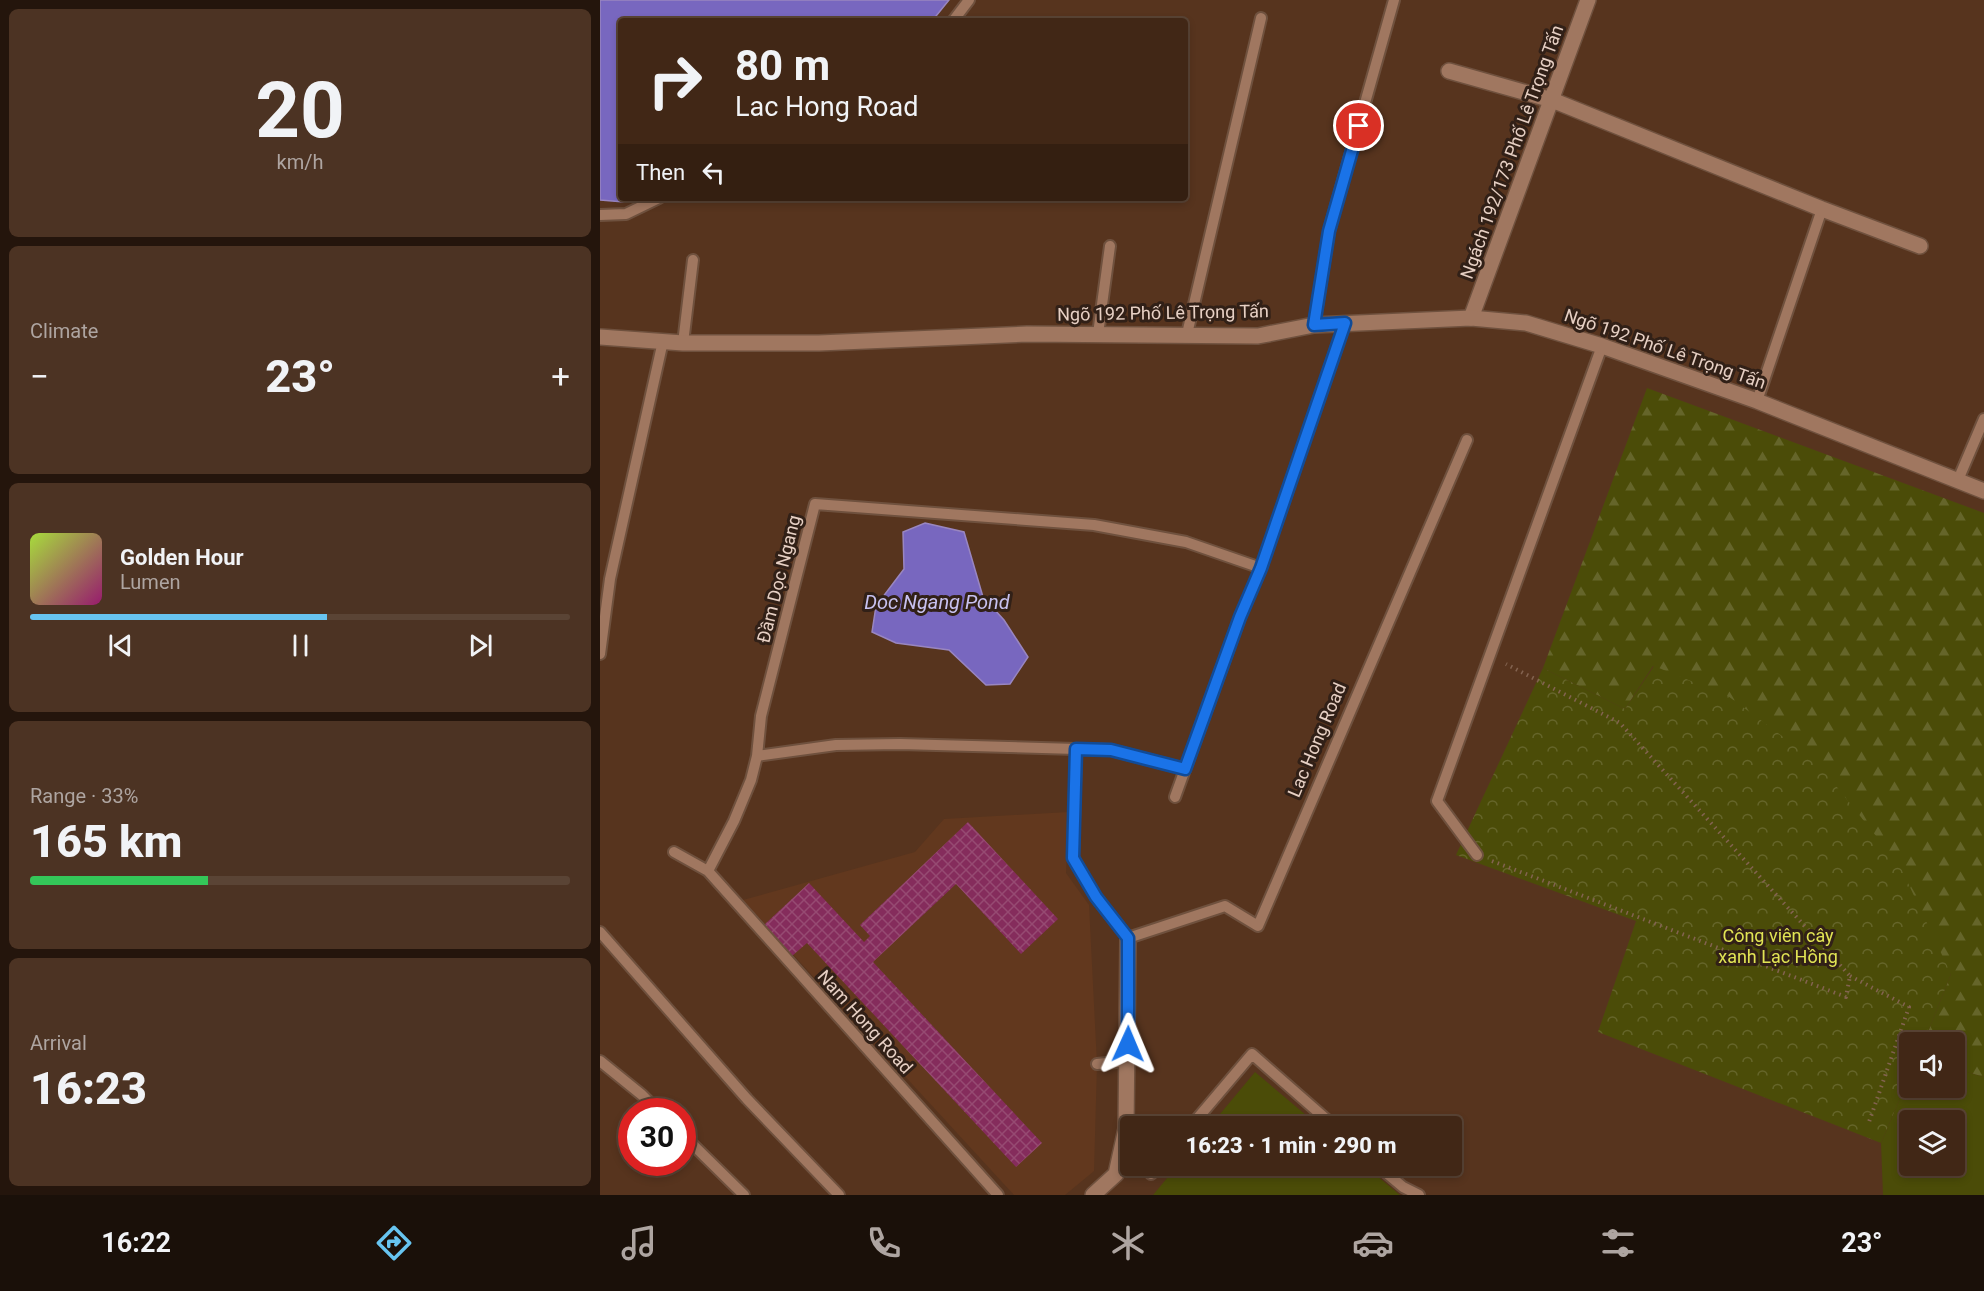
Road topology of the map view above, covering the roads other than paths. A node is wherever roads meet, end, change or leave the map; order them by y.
1 (969, 0) edge
2 (1394, 0) edge
3 (1588, 0) edge
4 (955, 18) edge
5 (1261, 18) dead end
6 (1449, 71) dead end
7 (1552, 100) junction
8 (653, 201) edge
9 (1822, 209) junction
10 (600, 215) edge
11 (1110, 246) dead end
12 (1920, 246) dead end
13 (693, 260) dead end
14 (1472, 318) junction
15 (1345, 323) junction
16 (1314, 325) junction
17 (1098, 334) junction
18 (1187, 334) junction
19 (600, 337) edge
20 (663, 341) junction
21 (683, 343) junction
22 (1602, 346) junction
23 (1757, 401) junction
24 (1984, 419) edge
25 (1467, 440) dead end
26 (1958, 480) junction
27 (1984, 491) edge
28 (1261, 568) junction
29 (600, 654) edge
30 (1076, 749) junction
31 (757, 756) junction
32 (1185, 769) junction
33 (1175, 797) dead end
34 (674, 852) dead end
35 (1477, 855) road end
36 (708, 871) junction
37 (600, 932) edge
38 (1128, 938) junction
39 (600, 1061) edge
40 (1127, 1061) junction
41 (1097, 1064) dead end
42 (645, 1098) edge
43 (1199, 1116) edge
44 (1323, 1116) edge
45 (696, 1148) edge
46 (1390, 1176) edge
47 (744, 1195) edge
48 (839, 1195) edge
49 (998, 1195) edge
50 (1093, 1195) edge
51 (1419, 1195) edge

1 - 4 lane
2 - 16 lane
3 - 7 street, Ngách 192/173 Phố Lê Trọng Tấn
5 - 18 lane
6 - 7 street
7 - 9 street
7 - 14 street, Ngách 192/173 Phố Lê Trọng Tấn
8 - 10 lane
9 - 12 street
9 - 23 lane
11 - 17 lane
13 - 21 lane
14 - 15 street, Ngõ 192 Phố Lê Trọng Tấn
14 - 22 street, Ngõ 192 Phố Lê Trọng Tấn
15 - 16 street, Ngõ 192 Phố Lê Trọng Tấn
15 - 28 lane
16 - 18 street, Ngõ 192 Phố Lê Trọng Tấn
17 - 18 street, Ngõ 192 Phố Lê Trọng Tấn
17 - 21 street, Ngõ 192 Phố Lê Trọng Tấn
19 - 20 street, Ngõ 192 Phố Lê Trọng Tấn
20 - 21 street, Ngõ 192 Phố Lê Trọng Tấn
20 - 29 lane
22 - 23 street, Ngõ 192 Phố Lê Trọng Tấn
22 - 35 lane
23 - 26 street, Ngõ 192 Phố Lê Trọng Tấn
24 - 26 lane
25 - 38 lane, Lac Hong Road
26 - 27 street, Ngõ 192 Phố Lê Trọng Tấn
28 - 31 lane, Đầm Dọc Ngang
28 - 32 lane
30 - 31 lane
30 - 32 lane
30 - 38 lane
31 - 36 lane
32 - 33 lane
34 - 36 lane, Nam Hong Road
36 - 49 lane, Nam Hong Road
37 - 48 lane
38 - 40 street
39 - 42 lane
40 - 41 lane
40 - 50 street
43 - 44 lane
45 - 47 lane
46 - 51 lane

